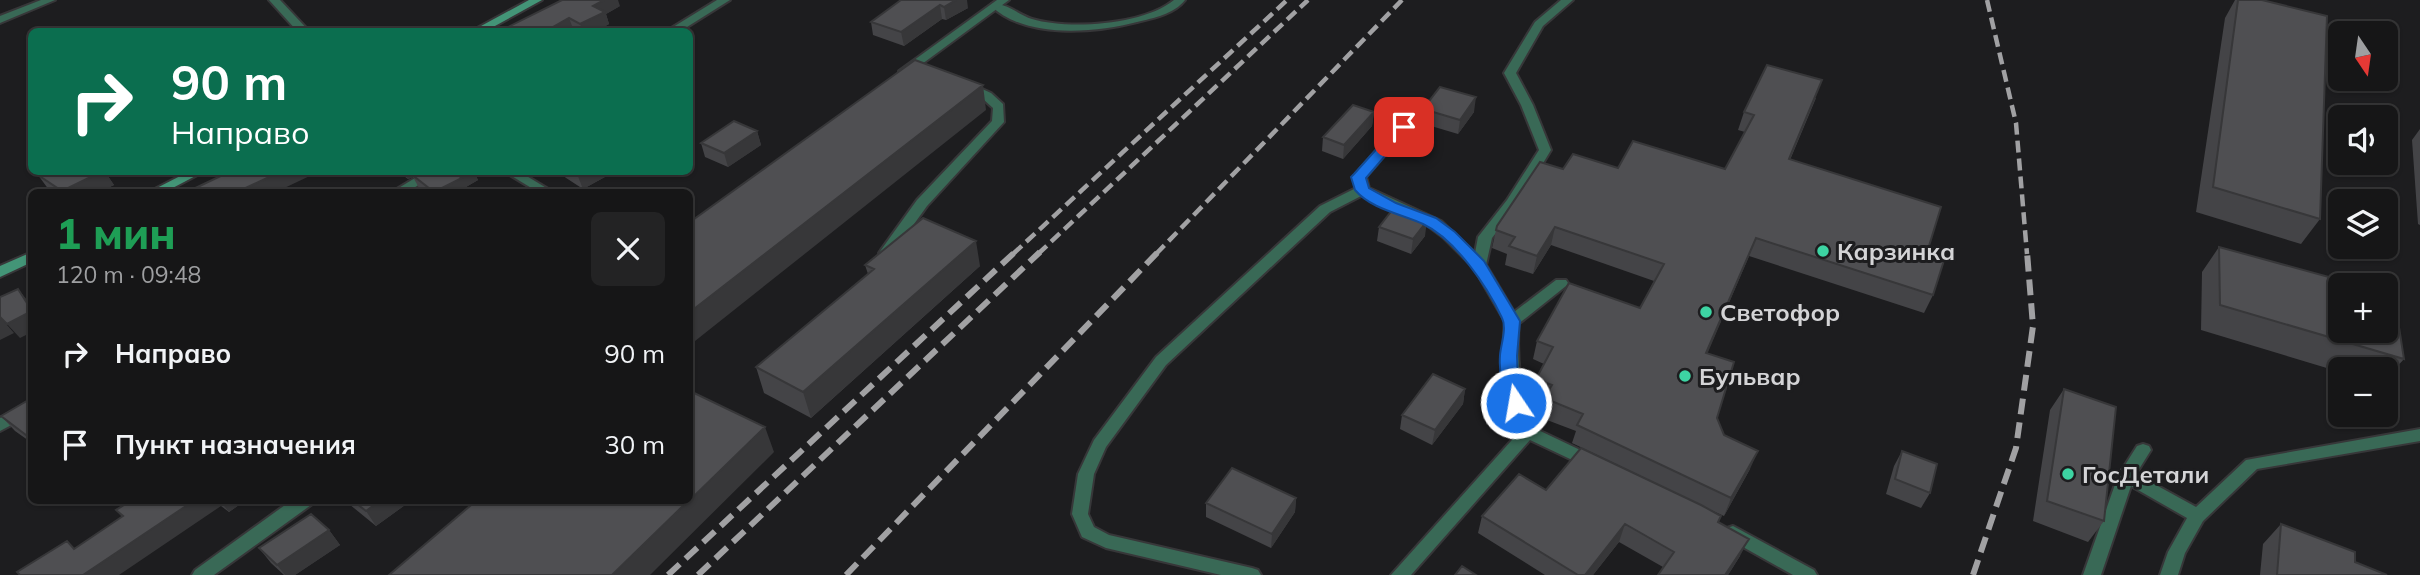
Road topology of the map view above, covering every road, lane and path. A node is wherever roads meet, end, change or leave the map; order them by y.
1 (50, 0) edge
2 (274, 0) edge
3 (537, 0) edge
4 (725, 0) edge
5 (1180, 0) edge
6 (1568, 0) edge
7 (1000, 3) edge
8 (0, 20) edge
9 (301, 28) edge
10 (483, 28) edge
11 (677, 28) edge
12 (912, 66) junction
13 (934, 74) edge
14 (954, 81) edge
15 (890, 82) edge
16 (1404, 127) dead end
17 (191, 175) edge
18 (429, 175) edge
19 (516, 175) edge
20 (161, 189) edge
21 (403, 189) edge
22 (542, 189) edge
23 (1363, 190) junction
24 (28, 258) edge
25 (1479, 265) junction
26 (876, 267) edge
27 (0, 272) edge
28 (1561, 283) dead end
29 (1512, 321) junction
30 (28, 409) edge
31 (0, 425) edge
32 (1528, 432) junction
33 (2420, 435) edge
34 (2143, 450) dead end
35 (1604, 468) edge
36 (2126, 476) junction
37 (299, 504) edge
38 (2197, 516) junction
39 (1713, 522) edge
40 (201, 575) edge
41 (1252, 575) edge
42 (1400, 575) edge
43 (1808, 575) edge
44 (2093, 575) edge
45 (2169, 575) edge

1 - 8 street
2 - 9 street
3 - 10 main road
4 - 11 street
5 - 7 street
6 - 25 street
7 - 12 street
12 - 13 street
12 - 15 street
14 - 26 street
16 - 23 street
17 - 20 main road
18 - 21 street
19 - 22 street
23 - 25 street
23 - 41 street
24 - 27 main road
25 - 29 street
28 - 29 street
29 - 32 street
30 - 31 street
32 - 35 street
32 - 42 street
33 - 38 street
34 - 36 street
36 - 38 street
36 - 44 street
37 - 40 street
38 - 45 street
39 - 43 street

